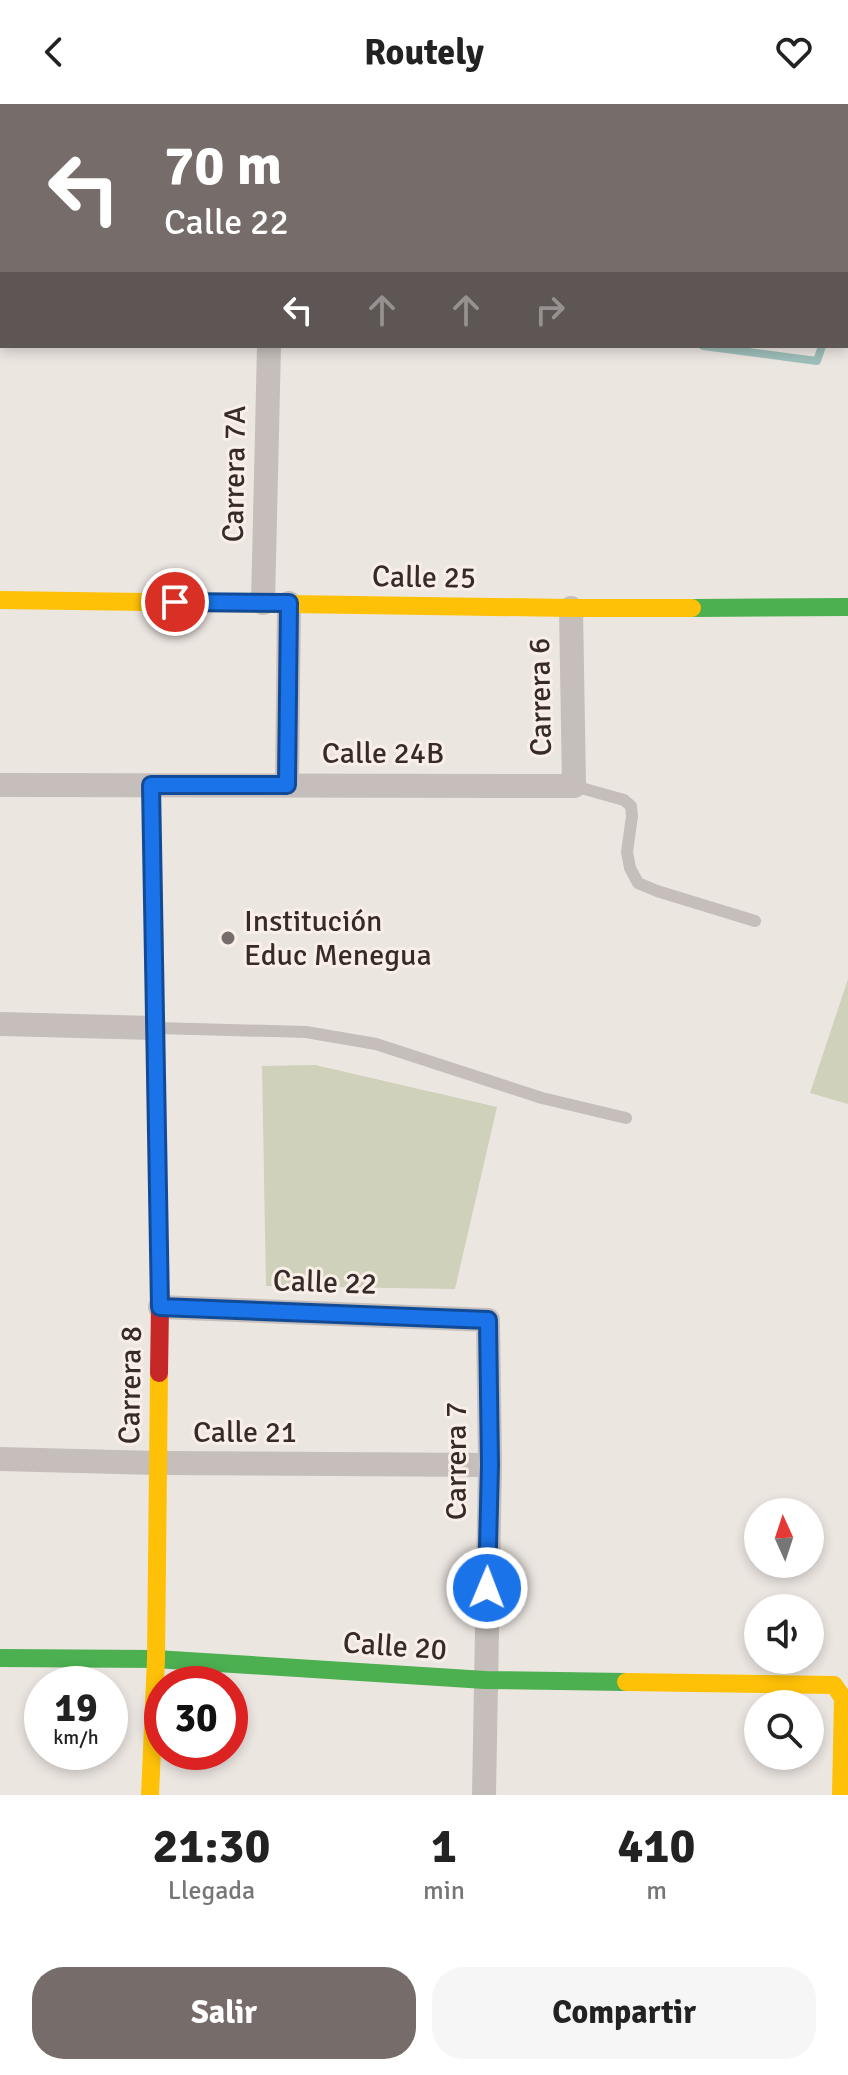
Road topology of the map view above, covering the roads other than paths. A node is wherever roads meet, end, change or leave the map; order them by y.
1 (269, 348) edge
2 (0, 600) edge
3 (263, 603) junction
4 (289, 603) junction
5 (848, 607) edge
6 (571, 608) junction
7 (0, 785) edge
8 (151, 785) junction
9 (287, 785) junction
10 (574, 786) junction
11 (755, 921) dead end
12 (0, 1024) edge
13 (154, 1028) junction
14 (626, 1118) dead end
15 (160, 1307) junction
16 (488, 1320) joint
17 (0, 1459) edge
18 (157, 1463) junction
19 (490, 1465) junction
20 (0, 1658) edge
21 (156, 1659) junction
22 (485, 1680) junction
23 (150, 1795) edge
24 (484, 1795) edge
25 (841, 1795) edge

1 - 3 street, Carrera 7A
2 - 3 street, Calle 25
3 - 4 street, Calle 25
4 - 6 street, Calle 25
4 - 9 street
5 - 6 street, Calle 25
6 - 10 street, Carrera 6
7 - 8 street, Calle 24B
8 - 9 street, Calle 24B
8 - 13 street, Carrera 8
9 - 10 street, Calle 24B
10 - 11 lane
12 - 13 street
13 - 14 lane
13 - 15 street, Carrera 8
15 - 16 street, Calle 22
15 - 18 street, Carrera 8
16 - 19 street, Carrera 7
17 - 18 street, Calle 21
18 - 19 street, Calle 21
18 - 21 street, Carrera 8
19 - 22 street, Carrera 7
20 - 21 street, Calle 20
21 - 22 street, Calle 20
21 - 23 street, Carrera 8
22 - 24 street, Carrera 7
22 - 25 street, Calle 20

